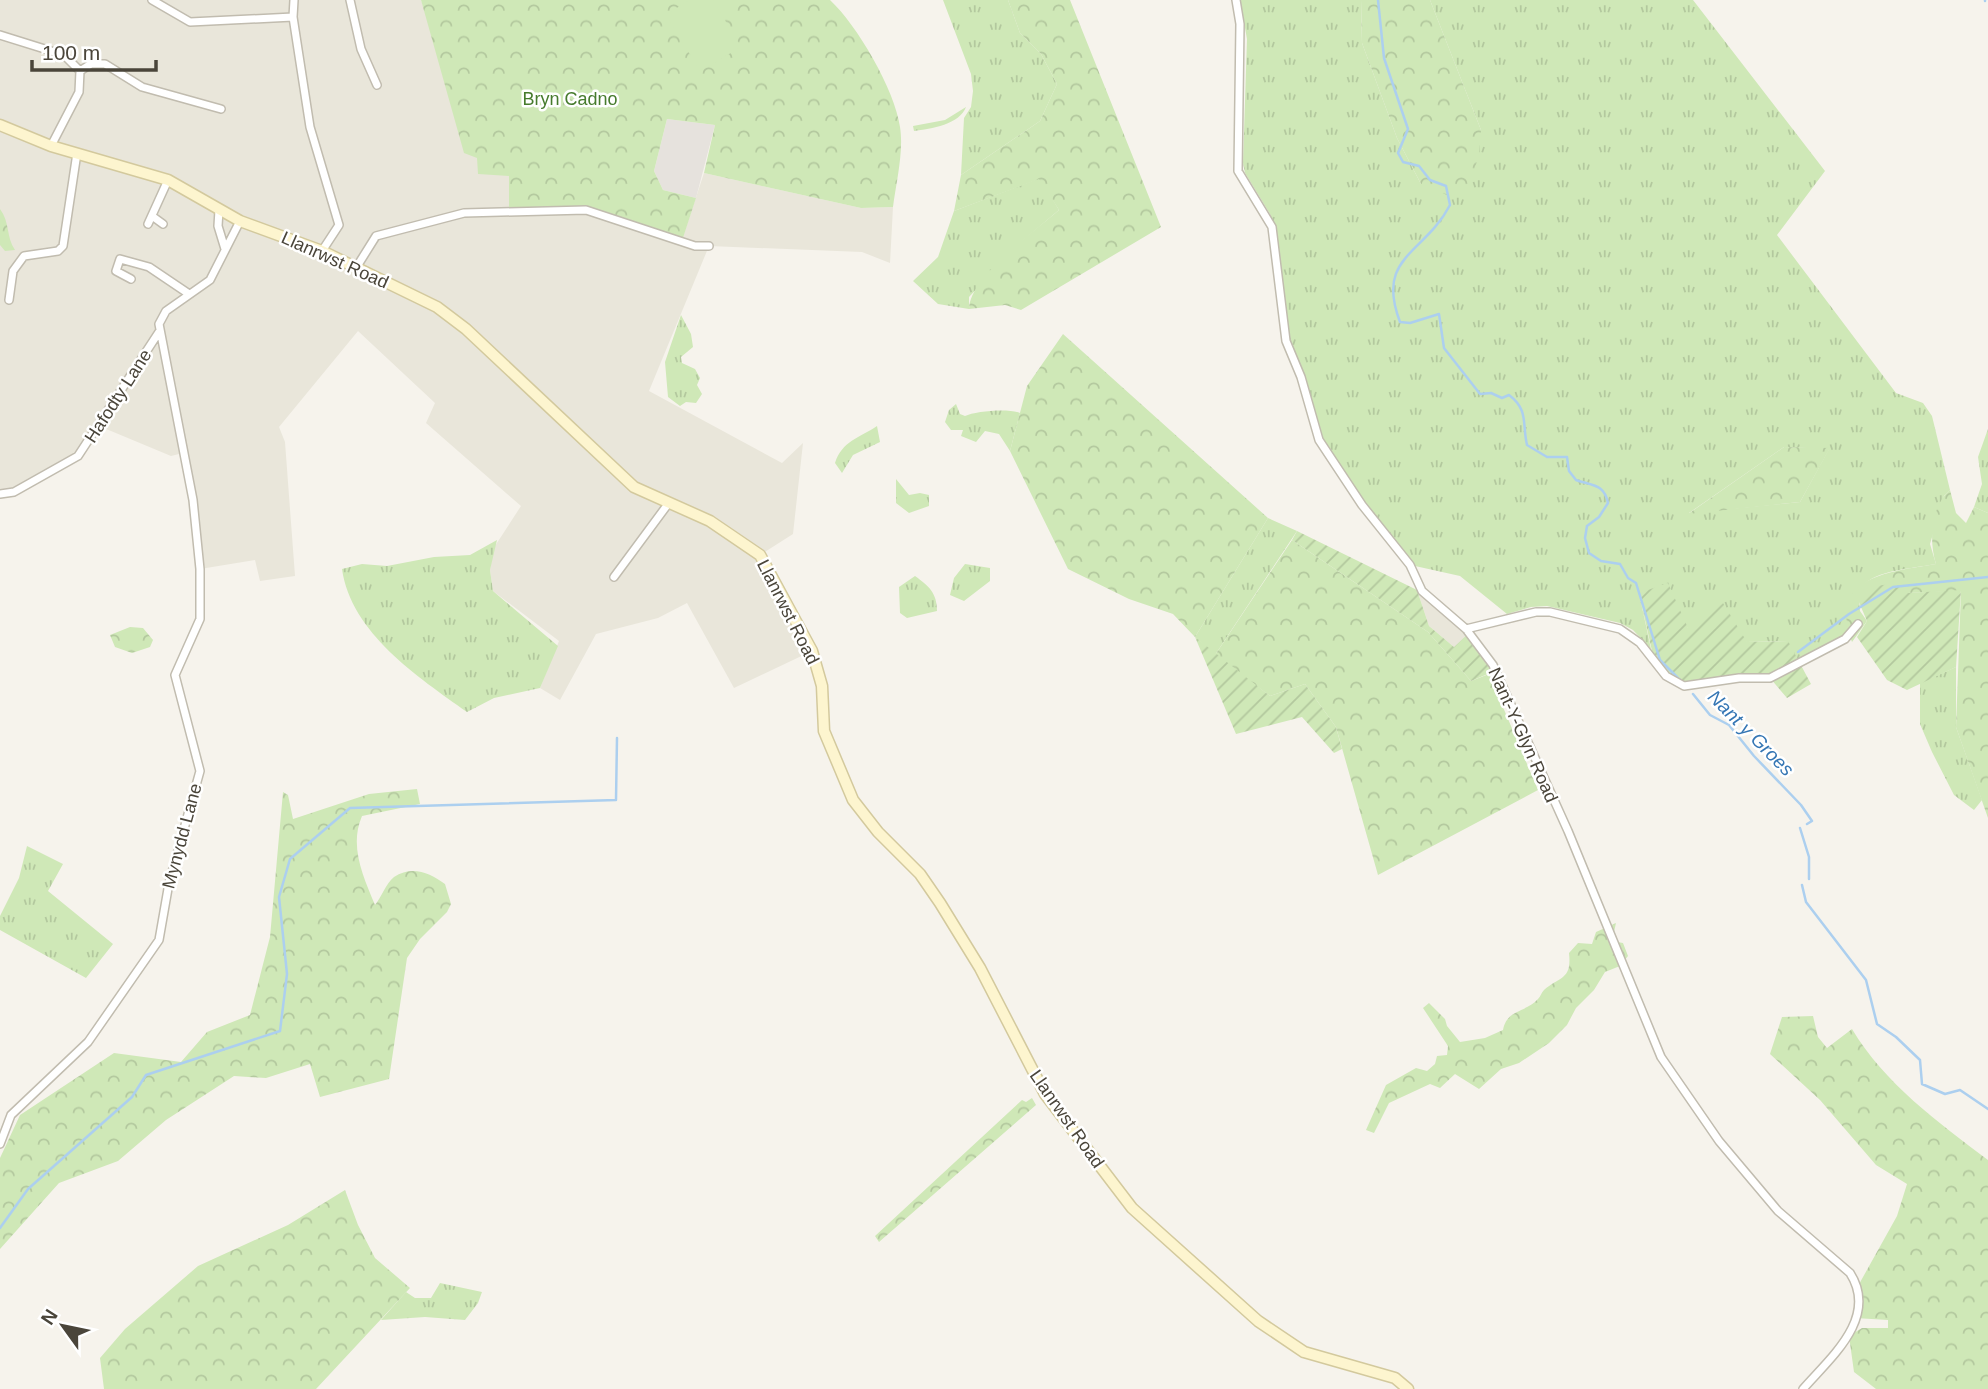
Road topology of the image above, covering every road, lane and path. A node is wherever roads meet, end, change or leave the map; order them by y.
1 (152, 0) edge
2 (294, 0) edge
3 (351, 0) edge
4 (1236, 0) edge
5 (293, 17) junction
6 (0, 35) edge
7 (80, 71) junction
8 (377, 85) dead end
9 (221, 109) dead end
10 (0, 125) edge
11 (51, 146) junction
12 (77, 153) junction
13 (168, 180) junction
14 (219, 210) junction
15 (152, 216) junction
16 (240, 221) junction
17 (148, 224) dead end
18 (163, 224) dead end
19 (709, 246) dead end
20 (322, 251) junction
21 (225, 253) junction
22 (356, 268) junction
23 (131, 279) dead end
24 (189, 295) junction
25 (9, 300) dead end
26 (159, 332) junction
27 (0, 494) edge
28 (668, 504) junction
29 (614, 577) dead end
30 (1858, 624) dead end
31 (1466, 629) junction
32 (0, 1144) edge
33 (1408, 1389) edge
34 (1803, 1389) edge

1 - 5 street
2 - 5 street
3 - 8 street
4 - 31 street, Nant-Y-Glyn Road
5 - 20 street
6 - 7 street
7 - 9 street
7 - 11 street
10 - 11 main road, Llanrwst Road
11 - 12 main road, Llanrwst Road
12 - 13 main road, Llanrwst Road
12 - 25 street
13 - 14 main road, Llanrwst Road
13 - 15 street
14 - 16 main road, Llanrwst Road
14 - 21 street
15 - 17 street
15 - 18 street
16 - 20 main road, Llanrwst Road
16 - 21 street
19 - 22 street
20 - 22 main road, Llanrwst Road
21 - 24 street
22 - 28 main road, Llanrwst Road
23 - 24 street
24 - 26 street
26 - 27 street, Hafodty Lane
26 - 32 street, Mynydd Lane
28 - 29 street
28 - 33 main road, Llanrwst Road
30 - 31 street
31 - 34 street, Nant-Y-Glyn Road

